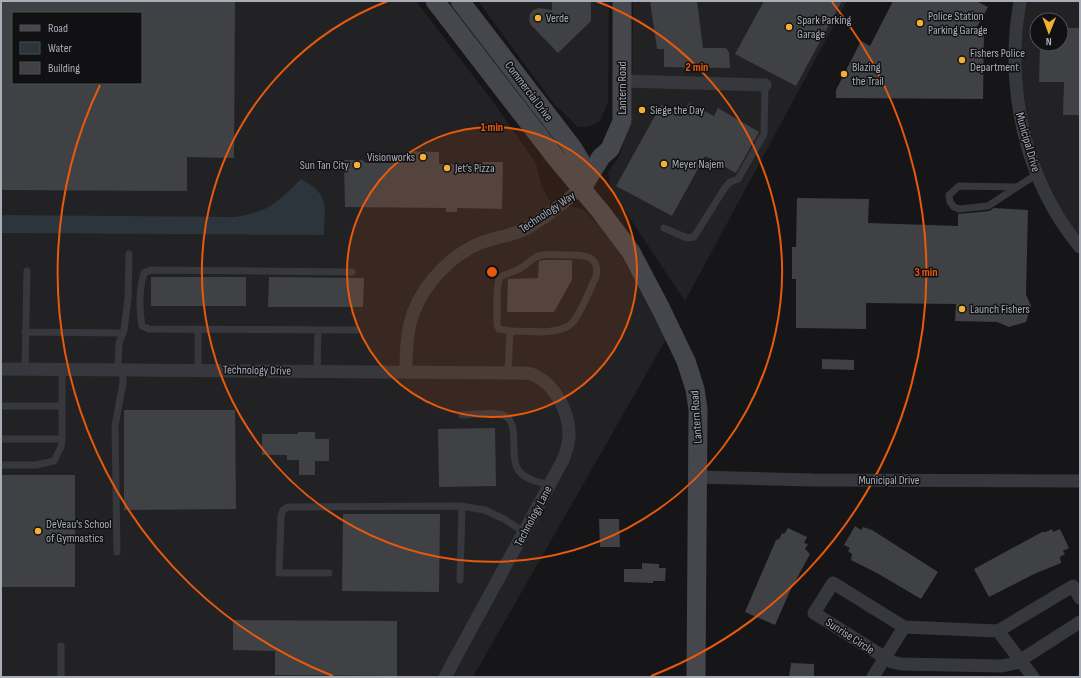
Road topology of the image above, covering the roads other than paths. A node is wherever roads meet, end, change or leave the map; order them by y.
1 (435, 1) edge
2 (460, 1) edge
3 (622, 1) edge
4 (1020, 1) edge
5 (622, 81) junction
6 (765, 85) joint
7 (556, 158) joint
8 (1037, 174) junction
9 (1014, 187) junction
10 (582, 188) junction
11 (664, 228) dead end
12 (1080, 247) edge
13 (129, 254) dead end
14 (27, 271) dead end
15 (352, 272) dead end
16 (198, 329) junction
17 (318, 330) junction
18 (357, 330) dead end
19 (510, 330) junction
20 (25, 332) junction
21 (122, 333) junction
22 (1, 369) edge
23 (25, 369) junction
24 (62, 369) junction
25 (121, 369) junction
26 (198, 370) junction
27 (317, 371) junction
28 (406, 372) junction
29 (510, 373) junction
30 (1, 406) edge
31 (62, 406) junction
32 (462, 415) dead end
33 (1, 439) edge
34 (62, 439) junction
35 (1, 465) edge
36 (697, 477) junction
37 (1080, 481) edge
38 (549, 485) junction
39 (462, 507) junction
40 (524, 532) junction
41 (117, 552) dead end
42 (329, 574) dead end
43 (460, 580) dead end
44 (1080, 598) edge
45 (1080, 622) edge
46 (904, 627) junction
47 (998, 631) junction
48 (61, 646) dead end
49 (885, 658) junction
50 (1020, 660) junction
51 (61, 677) edge
52 (445, 677) edge
53 (696, 677) edge
54 (873, 677) edge
55 (1033, 677) edge

1 - 7 street, Commercial Drive
2 - 10 street, Commercial Drive
3 - 5 street, Lantern Road
4 - 8 street, Municipal Drive
5 - 6 street
5 - 10 street, Lantern Road
6 - 11 lane
7 - 10 street, Lantern Road
8 - 9 lane
8 - 12 street, Municipal Drive
9 - 9 lane
10 - 28 street, Technology Way
10 - 36 street, Lantern Road
13 - 21 lane
14 - 20 lane
15 - 16 lane
16 - 17 lane
16 - 26 lane
17 - 18 lane
17 - 27 lane
19 - 19 lane
19 - 29 lane
20 - 21 lane
20 - 23 lane
21 - 25 lane
22 - 23 street, Technology Drive
23 - 24 street, Technology Drive
24 - 25 street, Technology Drive
24 - 31 lane
25 - 26 street, Technology Drive
25 - 41 lane
26 - 27 street, Technology Drive
27 - 28 street, Technology Drive
28 - 29 street, Technology Drive
29 - 38 street, Technology Lane
30 - 31 lane
31 - 34 lane
32 - 38 lane
33 - 34 lane
34 - 35 lane
36 - 37 street, Municipal Drive
36 - 53 street, Lantern Road
38 - 40 street, Technology Lane
39 - 40 lane
39 - 42 lane
39 - 43 lane
40 - 52 street, Technology Lane
44 - 47 street
45 - 50 street, Sunrise Circle
46 - 47 street, Sunrise Circle
46 - 49 street, Sunrise Circle
46 - 49 street, Sunrise Circle
47 - 50 street
48 - 51 lane
49 - 50 street, Sunrise Circle
49 - 54 street, Sunrise Circle
50 - 55 street

